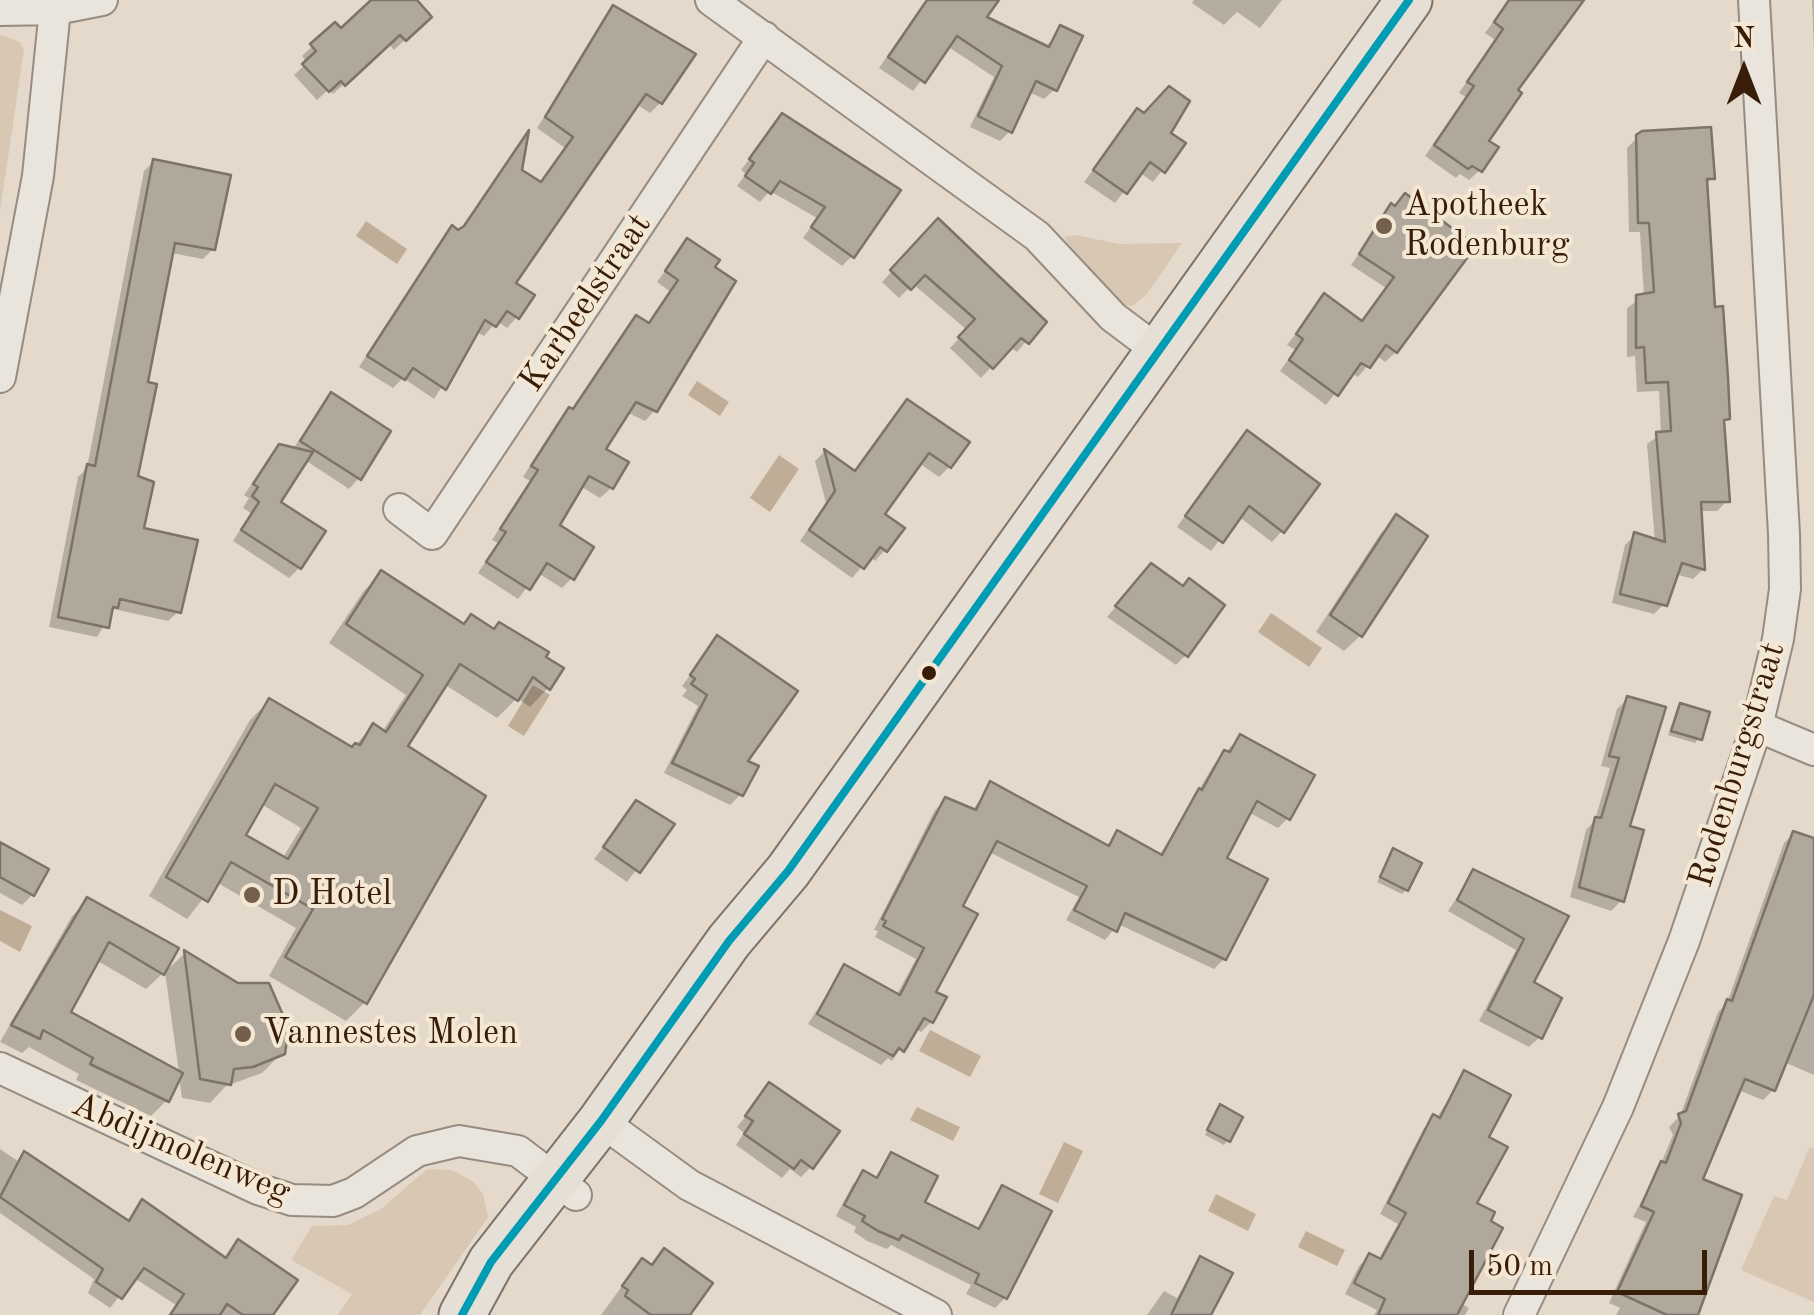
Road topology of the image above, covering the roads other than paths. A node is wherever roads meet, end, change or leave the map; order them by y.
1 (102, 0) edge
2 (711, 0) edge
3 (1409, 0) edge
4 (1754, 0) edge
5 (56, 4) edge
6 (0, 10) edge
7 (764, 38) junction
8 (1161, 353) junction
9 (0, 377) edge
10 (399, 508) dead end
11 (1758, 726) junction
12 (1814, 750) edge
13 (0, 1068) edge
14 (609, 1128) junction
15 (564, 1186) junction
16 (462, 1315) edge
17 (484, 1315) edge
18 (936, 1315) edge
19 (1519, 1315) edge

1 - 5 street
2 - 7 street
3 - 8 main road
4 - 11 street, Rodenburgstraat
5 - 6 street
5 - 9 street
7 - 8 street
7 - 10 street, Karbeelstraat
8 - 14 main road
11 - 12 street
11 - 19 street, Rodenburgstraat
13 - 15 street, Abdijmolenweg
14 - 15 main road
14 - 18 street
15 - 16 main road
15 - 17 main road

